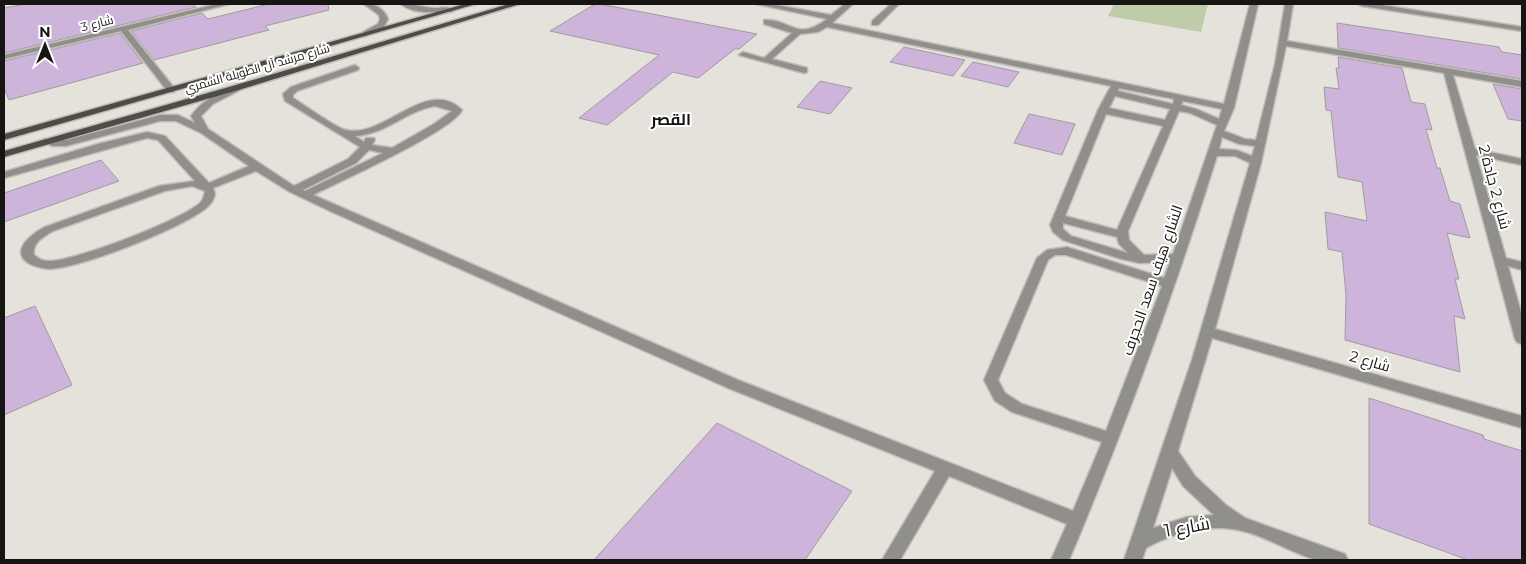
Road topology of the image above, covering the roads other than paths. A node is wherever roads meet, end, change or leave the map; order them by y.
1 (225, 4) edge
2 (368, 4) edge
3 (405, 4) edge
4 (472, 4) edge
5 (516, 4) edge
6 (760, 4) edge
7 (849, 4) edge
8 (895, 4) edge
9 (1254, 4) edge
10 (1289, 4) edge
11 (1362, 4) edge
12 (451, 10) junction
13 (830, 21) junction
14 (767, 22) dead end
15 (876, 23) dead end
16 (122, 28) junction
17 (1522, 29) edge
18 (799, 31) junction
19 (366, 34) junction
20 (1283, 43) junction
21 (743, 55) dead end
22 (4, 57) edge
23 (765, 61) junction
24 (355, 68) dead end
25 (804, 70) dead end
26 (1448, 71) junction
27 (1522, 84) edge
28 (239, 87) junction
29 (1115, 89) junction
30 (171, 90) junction
31 (1178, 102) junction
32 (1229, 108) junction
33 (1103, 110) junction
34 (1168, 124) junction
35 (384, 125) junction
36 (1221, 128) junction
37 (204, 131) junction
38 (342, 133) junction
39 (4, 137) edge
40 (48, 141) junction
41 (1261, 143) junction
42 (366, 146) junction
43 (22, 149) junction
44 (394, 151) junction
45 (1470, 151) junction
46 (4, 154) edge
47 (1212, 154) junction
48 (1522, 162) edge
49 (1256, 163) junction
50 (257, 167) junction
51 (4, 175) edge
52 (207, 187) junction
53 (300, 192) junction
54 (1059, 218) junction
55 (1122, 235) junction
56 (1178, 258) junction
57 (1140, 259) junction
58 (1500, 260) junction
59 (1522, 266) edge
60 (1169, 284) junction
61 (1208, 332) junction
62 (1522, 339) edge
63 (1522, 422) edge
64 (1111, 439) junction
65 (1169, 451) junction
66 (945, 468) junction
67 (1077, 520) junction
68 (1239, 523) junction
69 (1139, 543) junction
70 (891, 560) edge
71 (1060, 560) edge
72 (1133, 560) edge
73 (1339, 560) edge

1 - 16 street, شارع 3
2 - 19 street
3 - 12 street
4 - 12 main road, شارع مرشد آل الطويلة الشمري
5 - 28 main road, شارع مرشد آل الطويلة الشمري
6 - 13 street
7 - 13 street
8 - 15 street
9 - 32 street, الشارع هيف سعد الحجرف
10 - 20 street
11 - 17 street
12 - 19 main road, شارع مرشد آل الطويلة الشمري
13 - 18 street
13 - 29 street
14 - 18 street
16 - 22 street, شارع 3
16 - 30 street
18 - 23 street
19 - 30 main road, شارع مرشد آل الطويلة الشمري
20 - 26 street
20 - 41 street
21 - 23 street
23 - 25 street
24 - 38 street
26 - 27 street
26 - 45 street, شارع 2 جادة 2
28 - 37 street
28 - 40 main road, شارع مرشد آل الطويلة الشمري
29 - 31 street
29 - 33 street
30 - 39 main road, شارع مرشد آل الطويلة الشمري
30 - 43 main road
31 - 32 street
31 - 34 street
31 - 36 street
32 - 36 street, الشارع هيف سعد الحجرف
33 - 34 street
33 - 54 street
34 - 55 street
35 - 38 street
35 - 42 street
35 - 44 street
36 - 41 street
36 - 47 street, الشارع هيف سعد الحجرف
37 - 40 street
37 - 50 street
38 - 42 street
40 - 43 main road, شارع مرشد آل الطويلة الشمري
41 - 49 street
42 - 44 street
42 - 53 street
43 - 46 main road, شارع مرشد آل الطويلة الشمري
44 - 53 street
45 - 48 street
45 - 58 street, شارع 2 جادة 2
47 - 49 street
47 - 56 street, الشارع هيف سعد الحجرف
49 - 61 street
50 - 52 street
50 - 53 street
51 - 52 street
52 - 52 street
53 - 66 street
54 - 55 street
54 - 57 street
55 - 57 street
56 - 57 street
56 - 60 street, الشارع هيف سعد الحجرف
58 - 59 street
58 - 62 street, شارع 2 جادة 2
60 - 64 street, الشارع هيف سعد الحجرف
60 - 64 street
61 - 63 street, شارع 2
61 - 65 street
64 - 67 street, الشارع هيف سعد الحجرف
65 - 68 street, شارع 1
65 - 69 street
66 - 67 street
66 - 70 street
67 - 71 street, الشارع هيف سعد الحجرف
68 - 69 street, شارع 1
68 - 73 street, شارع 1
69 - 72 street

